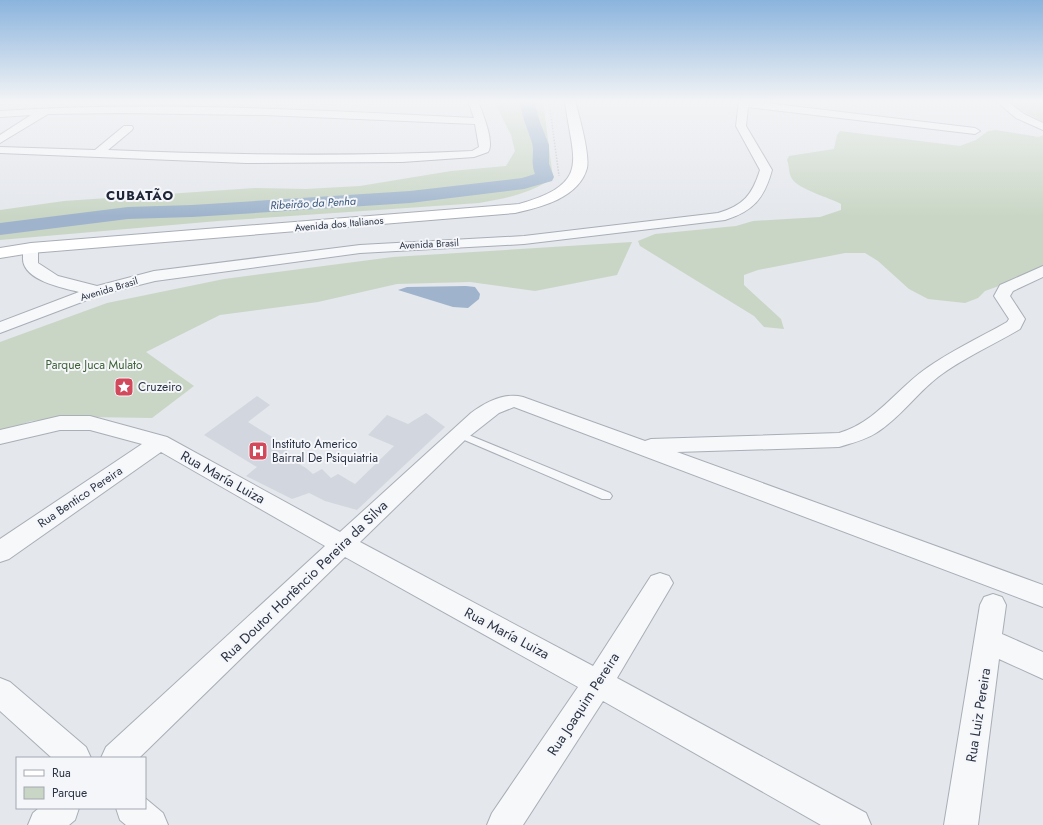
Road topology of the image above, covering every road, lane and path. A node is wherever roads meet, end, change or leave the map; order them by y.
1 (114, 140) edge
2 (483, 140) edge
3 (554, 140) edge
4 (577, 140) edge
5 (749, 140) edge
6 (0, 150) edge
7 (97, 154) junction
8 (559, 178) dead end
9 (31, 248) junction
10 (5, 253) edge
11 (1043, 271) edge
12 (97, 290) junction
13 (0, 328) edge
14 (459, 434) junction
15 (0, 437) edge
16 (160, 442) junction
17 (639, 446) junction
18 (606, 496) dead end
19 (342, 544) junction
20 (0, 552) edge
21 (660, 583) dead end
22 (1043, 596) edge
23 (993, 604) dead end
24 (989, 641) junction
25 (1043, 666) edge
26 (598, 683) junction
27 (0, 692) edge
28 (74, 757) edge
29 (118, 757) edge
30 (62, 809) edge
31 (133, 809) edge
32 (45, 825) edge
33 (151, 825) edge
34 (504, 825) edge
35 (854, 825) edge
36 (961, 825) edge

1 - 7 street
2 - 7 street
3 - 8 path
4 - 9 main road, Avenida dos Italianos
5 - 12 street, Avenida Brasil
6 - 7 street
9 - 10 main road, Avenida dos Italianos
9 - 12 street
11 - 17 street
12 - 13 street, Avenida Brasil
14 - 17 street, Rua Doutor Hortêncio Pereira da Silva
14 - 18 lane
14 - 19 street, Rua Doutor Hortêncio Pereira da Silva
15 - 16 street, Rua María Luiza
16 - 19 street, Rua María Luiza
16 - 20 street, Rua Bentico Pereira
17 - 22 street
19 - 26 street, Rua María Luiza
19 - 29 street, Rua Doutor Hortêncio Pereira da Silva
21 - 26 street, Rua Joaquim Pereira
23 - 24 street, Rua Luiz Pereira
24 - 25 street
24 - 36 street, Rua Luiz Pereira
26 - 34 street, Rua Joaquim Pereira
26 - 35 street, Rua María Luiza
27 - 28 street
30 - 32 street
31 - 33 street

